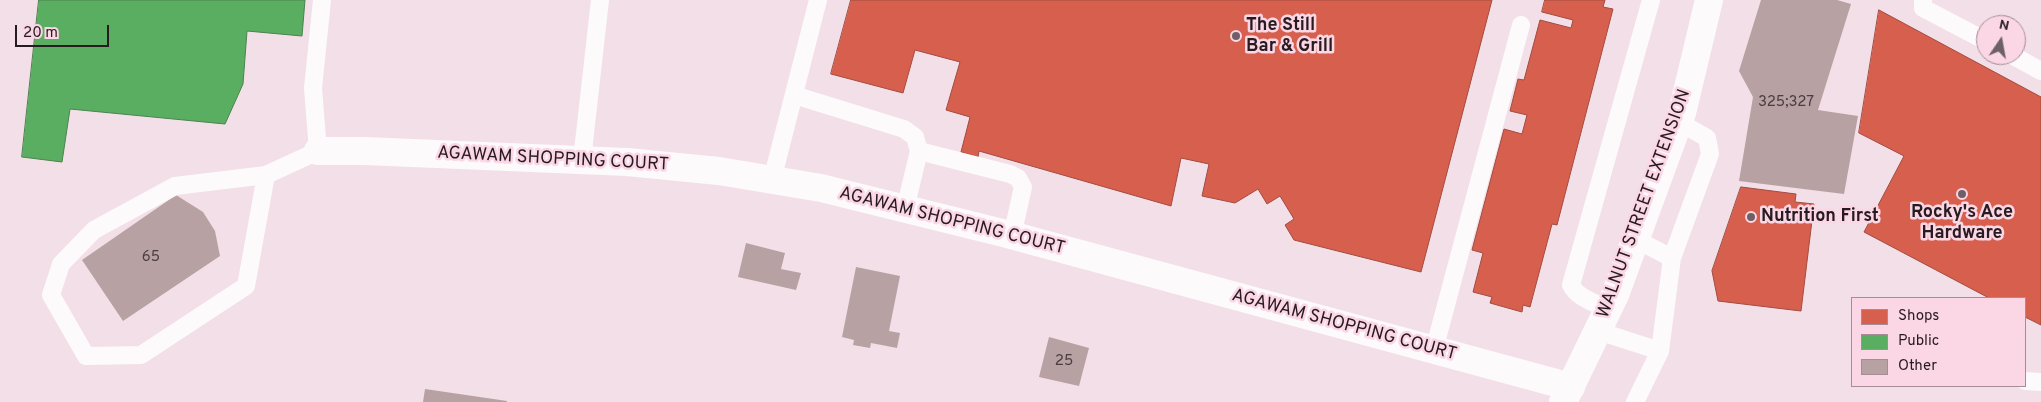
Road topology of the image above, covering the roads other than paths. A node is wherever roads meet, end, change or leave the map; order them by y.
1 (322, 0) edge
2 (600, 0) edge
3 (818, 0) edge
4 (1651, 0) edge
5 (1923, 0) edge
6 (1705, 1) edge
7 (1521, 25) dead end
8 (1976, 36) edge
9 (2026, 63) edge
10 (2041, 71) edge
11 (794, 95) junction
12 (1679, 122) junction
13 (318, 151) junction
14 (919, 151) junction
15 (582, 160) junction
16 (266, 175) junction
17 (772, 180) junction
18 (905, 209) junction
19 (1012, 236) junction
20 (1635, 239) junction
21 (1672, 258) junction
22 (1603, 320) junction
23 (1434, 350) junction
24 (1660, 351) junction
25 (2026, 381) edge
26 (2041, 382) edge
27 (1567, 394) edge
28 (1635, 402) edge

1 - 13 lane
2 - 15 lane
3 - 11 lane
4 - 22 lane
5 - 8 lane
6 - 12 street, WALNUT STREET EXTENSION
7 - 23 lane
9 - 10 lane
11 - 14 lane
11 - 17 lane
12 - 20 street, WALNUT STREET EXTENSION
12 - 21 lane
13 - 15 street, AGAWAM SHOPPING COURT
13 - 16 lane
14 - 18 lane
14 - 19 lane
15 - 17 street, AGAWAM SHOPPING COURT
16 - 16 lane
17 - 18 street, AGAWAM SHOPPING COURT
18 - 19 street, AGAWAM SHOPPING COURT
19 - 23 street, AGAWAM SHOPPING COURT
20 - 21 lane
20 - 22 street, WALNUT STREET EXTENSION
21 - 24 lane
22 - 24 lane
22 - 27 street, WALNUT STREET EXTENSION
23 - 27 street, AGAWAM SHOPPING COURT
24 - 28 lane
25 - 26 lane

